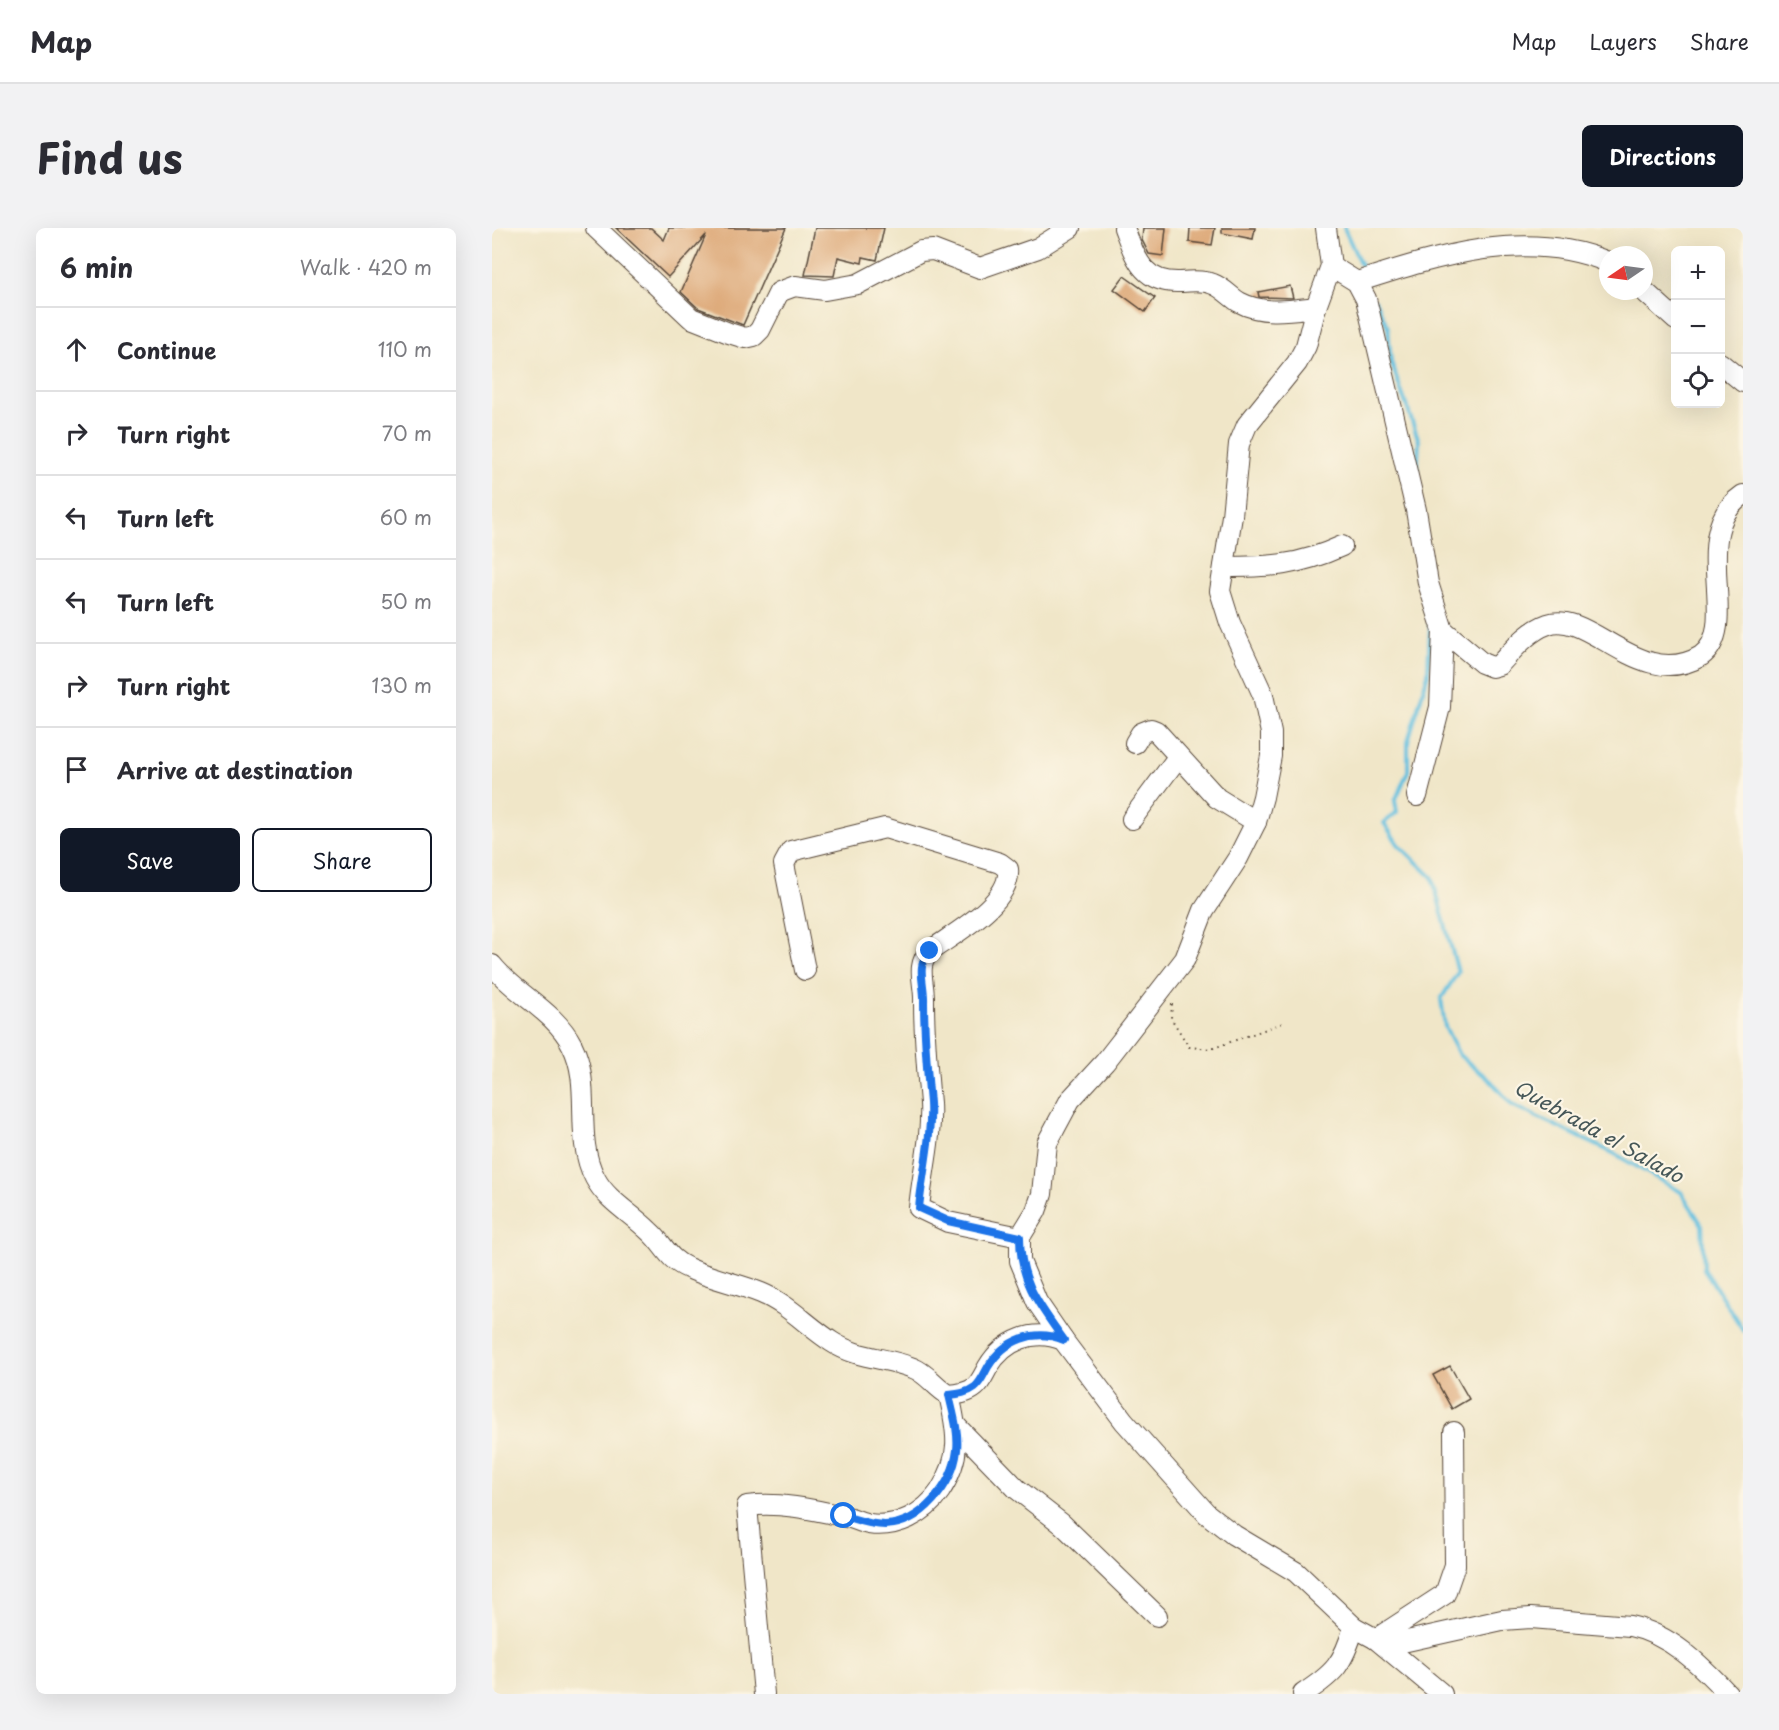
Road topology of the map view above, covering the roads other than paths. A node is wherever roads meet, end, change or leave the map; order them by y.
1 (596, 228) edge
2 (1070, 228) edge
3 (1124, 228) edge
4 (1326, 228) edge
5 (1599, 255) edge
6 (1331, 266) junction
7 (1357, 282) junction
8 (1653, 299) edge
9 (1316, 307) junction
10 (1671, 315) edge
11 (1725, 367) edge
12 (1743, 382) edge
13 (1743, 495) edge
14 (1342, 546) dead end
15 (1224, 567) junction
16 (1443, 630) junction
17 (1135, 743) dead end
18 (1178, 757) junction
19 (1417, 796) dead end
20 (1132, 819) dead end
21 (1256, 822) junction
22 (492, 965) edge
23 (805, 970) dead end
24 (1020, 1237) junction
25 (1064, 1340) junction
26 (949, 1395) junction
27 (956, 1426) junction
28 (1454, 1431) dead end
29 (1157, 1616) dead end
30 (1354, 1627) junction
31 (1376, 1639) junction
32 (763, 1694) edge
33 (1303, 1694) edge
34 (1442, 1694) edge
35 (1728, 1694) edge

1 - 2 street
3 - 9 street
4 - 6 street
5 - 7 street
6 - 7 street
6 - 9 street
7 - 16 street
8 - 10 street
9 - 15 street
11 - 12 street
13 - 16 street
14 - 15 street
15 - 21 street
16 - 19 street
17 - 18 street
18 - 20 street
18 - 21 street
21 - 24 street
22 - 26 street
23 - 24 street
24 - 25 street
25 - 26 street
25 - 30 street
26 - 27 street
27 - 29 street
27 - 32 street
28 - 31 street
30 - 31 street
30 - 33 street
31 - 34 street
31 - 35 street

